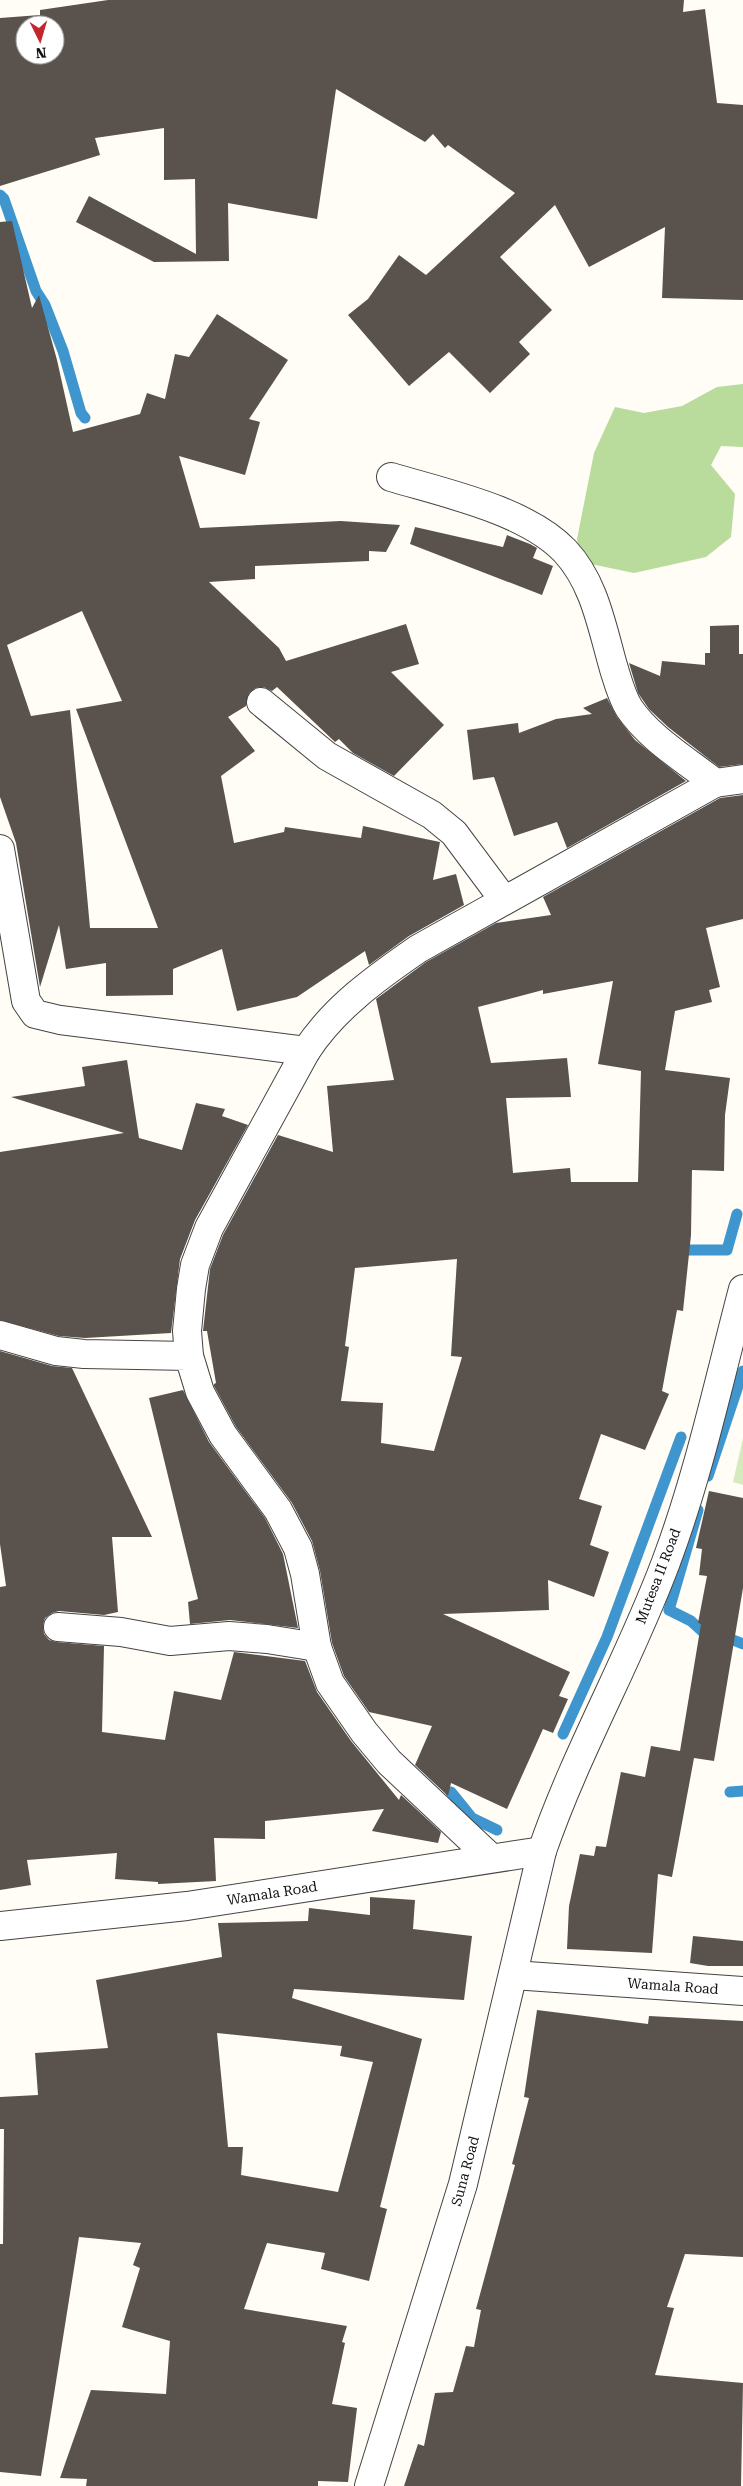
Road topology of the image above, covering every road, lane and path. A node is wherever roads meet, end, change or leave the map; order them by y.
1 (391, 477) dead end
2 (260, 702) dead end
3 (743, 779) edge
4 (715, 783) junction
5 (0, 849) edge
6 (504, 900) junction
7 (306, 1051) junction
8 (743, 1289) edge
9 (0, 1335) edge
10 (189, 1356) junction
11 (58, 1627) dead end
12 (317, 1647) junction
13 (542, 1852) junction
14 (491, 1858) junction
15 (0, 1926) edge
16 (513, 1975) junction
17 (743, 1991) edge
18 (369, 2486) edge

1 - 4 street
2 - 6 street
3 - 4 street
4 - 6 street
5 - 7 street
6 - 7 street
7 - 10 street
8 - 13 street, Mutesa II Road
9 - 10 street
10 - 12 street
11 - 12 street
12 - 14 street
13 - 14 street, Wamala Road
13 - 16 street, Suna Road
14 - 15 street, Wamala Road
16 - 17 street, Wamala Road
16 - 18 street, Suna Road

